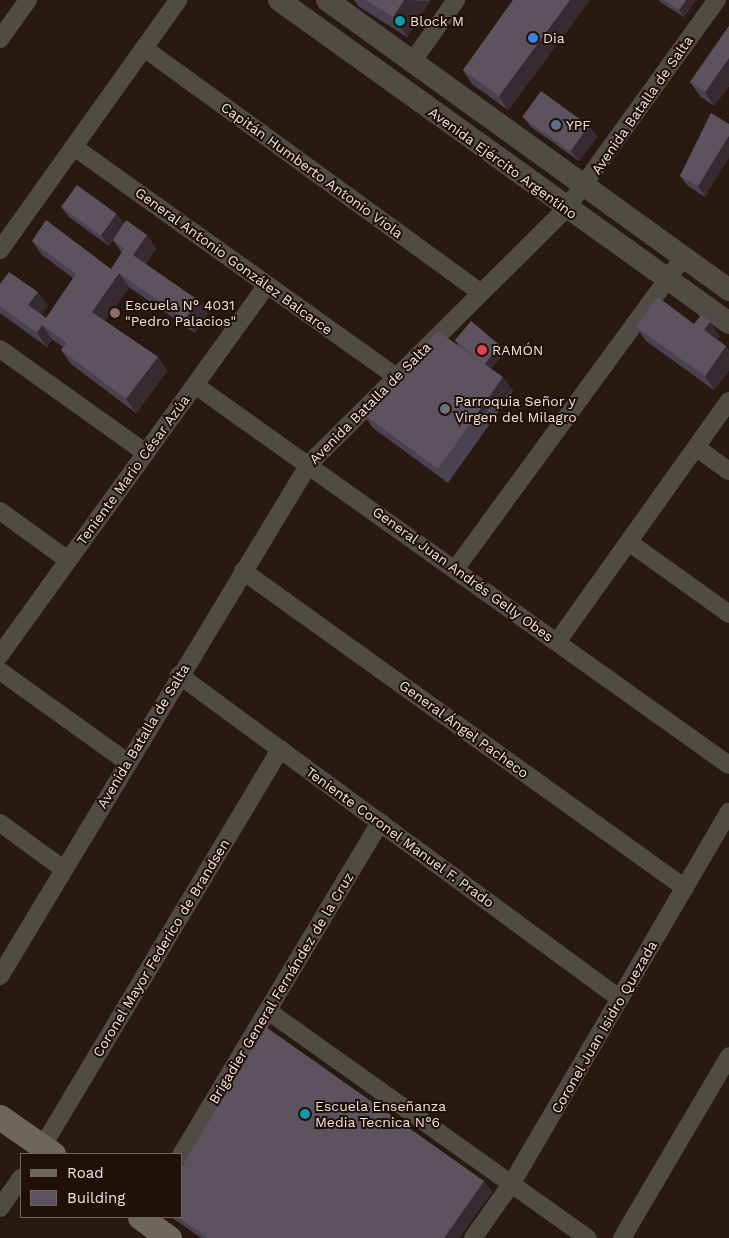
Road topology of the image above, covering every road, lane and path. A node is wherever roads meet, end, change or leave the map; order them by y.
1 (28, 0) edge
2 (178, 0) edge
3 (279, 0) edge
4 (327, 0) edge
5 (456, 0) edge
6 (717, 0) edge
7 (0, 39) edge
8 (144, 48) junction
9 (412, 62) junction
10 (74, 147) junction
11 (584, 187) junction
12 (566, 209) junction
13 (0, 250) edge
14 (684, 257) junction
15 (668, 279) junction
16 (267, 285) junction
17 (729, 290) edge
18 (480, 292) junction
19 (729, 323) edge
20 (0, 349) edge
21 (396, 376) junction
22 (195, 385) junction
23 (729, 400) edge
24 (696, 448) junction
25 (146, 453) junction
26 (309, 464) junction
27 (729, 471) edge
28 (0, 511) edge
29 (630, 543) junction
30 (68, 560) junction
31 (456, 568) junction
32 (242, 570) junction
33 (729, 614) edge
34 (558, 642) junction
35 (0, 655) edge
36 (0, 671) edge
37 (180, 675) junction
38 (280, 749) junction
39 (128, 762) junction
40 (729, 765) edge
41 (729, 812) edge
42 (380, 822) junction
43 (0, 823) edge
44 (62, 868) junction
45 (685, 888) junction
46 (1, 971) edge
47 (620, 999) junction
48 (268, 1010) junction
49 (729, 1056) edge
50 (0, 1117) edge
51 (44, 1152) edge
52 (182, 1153) edge
53 (20, 1179) edge
54 (512, 1183) junction
55 (0, 1208) edge
56 (142, 1218) edge
57 (169, 1238) edge
58 (473, 1238) edge
59 (588, 1238) edge
60 (622, 1238) edge

1 - 7 street
2 - 8 street
3 - 12 street, Avenida Ejército Argentino
4 - 9 street, Avenida Ejército Argentino
5 - 9 street
6 - 11 street, Avenida Batalla de Salta
8 - 10 street
8 - 18 street, Capitán Humberto Antonio Viola
9 - 11 street, Avenida Ejército Argentino
10 - 13 street
10 - 16 street, General Antonio González Balcarce
11 - 12 street, Avenida Batalla de Salta
11 - 14 street, Avenida Ejército Argentino
12 - 15 street, Avenida Ejército Argentino
12 - 18 street, Avenida Batalla de Salta
14 - 15 street
14 - 17 street, Avenida Ejército Argentino
15 - 19 street, Avenida Ejército Argentino
15 - 31 street
16 - 21 street, General Antonio González Balcarce
16 - 22 street, Teniente Mario César Azúa
18 - 21 street, Avenida Batalla de Salta
20 - 25 street
21 - 26 street, Avenida Batalla de Salta
22 - 25 street, Teniente Mario César Azúa
22 - 26 street, General Juan Andrés Gelly Obes
23 - 24 street
24 - 27 street
24 - 29 street
25 - 30 street, Teniente Mario César Azúa
26 - 31 street, General Juan Andrés Gelly Obes
26 - 32 street, Avenida Batalla de Salta
28 - 30 street
29 - 33 street
29 - 34 street
30 - 35 street, Teniente Mario César Azúa
31 - 34 street, General Juan Andrés Gelly Obes
32 - 37 street, Avenida Batalla de Salta
32 - 45 street, General Ángel Pacheco
34 - 40 street, General Juan Andrés Gelly Obes
36 - 39 street
37 - 38 street, Teniente Coronel Manuel F. Prado
37 - 39 street, Avenida Batalla de Salta
38 - 42 street, Teniente Coronel Manuel F. Prado
38 - 51 street, Coronel Mayor Federico de Brandsen
39 - 44 street, Avenida Batalla de Salta
41 - 45 street, Coronel Juan Isidro Quezada
42 - 47 street, Teniente Coronel Manuel F. Prado
42 - 48 street, Brigadier General Fernández de la Cruz
43 - 44 street
44 - 46 street, Avenida Batalla de Salta
45 - 47 street, Coronel Juan Isidro Quezada
47 - 54 street, Coronel Juan Isidro Quezada
48 - 52 street, Brigadier General Fernández de la Cruz
48 - 54 street
49 - 60 street
50 - 51 main road
53 - 55 street
54 - 58 street, Coronel Juan Isidro Quezada
54 - 59 street
56 - 57 main road

